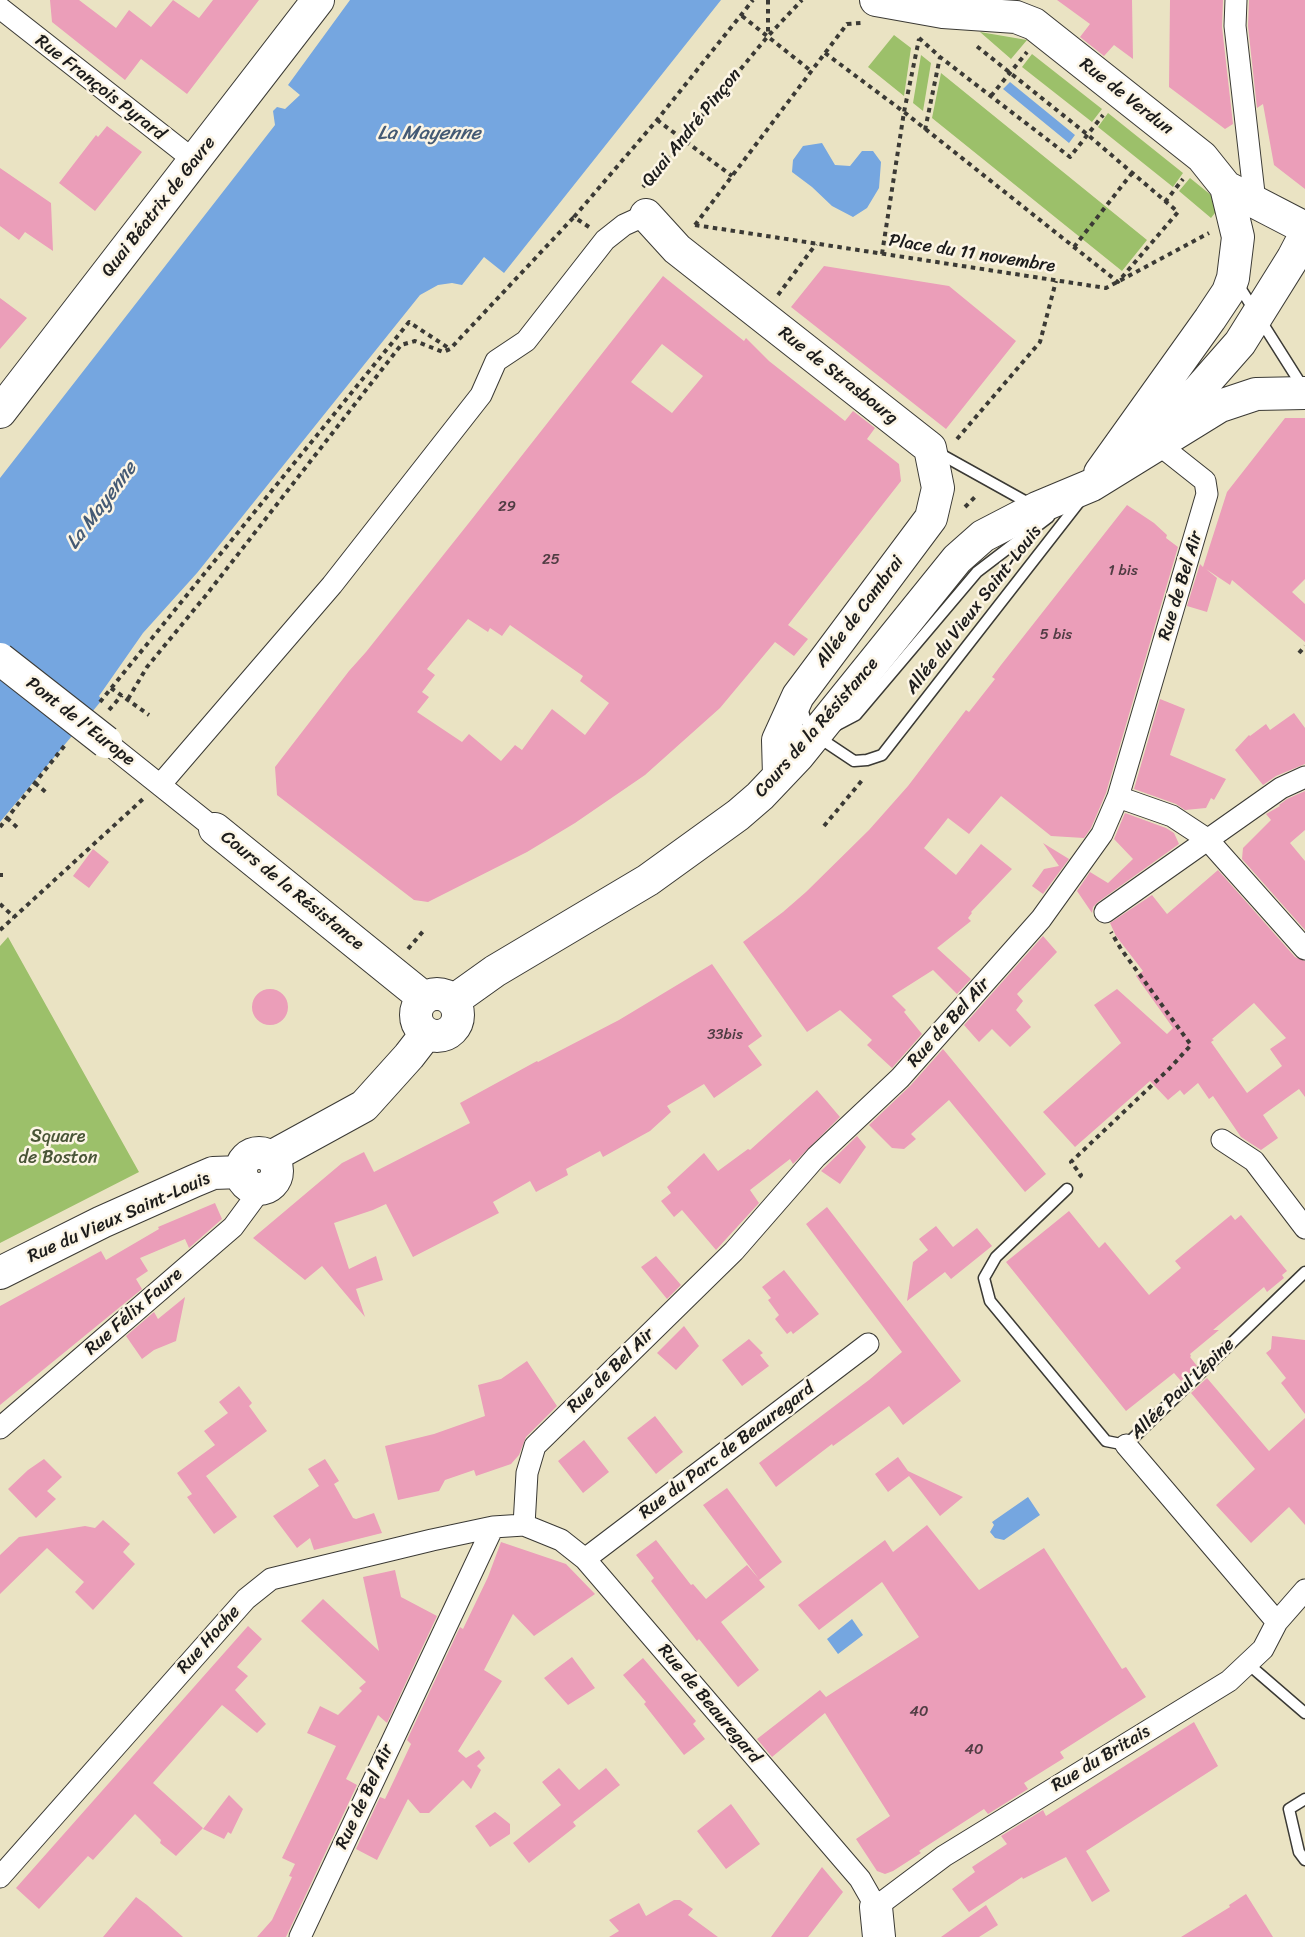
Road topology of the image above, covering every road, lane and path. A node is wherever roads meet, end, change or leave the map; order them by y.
1 (318, 0) edge
2 (753, 0) edge
3 (768, 0) edge
4 (802, 0) edge
5 (876, 0) edge
6 (1236, 0) edge
7 (1015, 8) edge
8 (6, 11) edge
9 (742, 16) junction
10 (768, 36) junction
11 (967, 38) dead end
12 (940, 57) junction
13 (811, 71) junction
14 (1108, 108) dead end
15 (904, 112) junction
16 (657, 120) junction
17 (925, 130) junction
18 (1088, 135) junction
19 (682, 139) junction
20 (195, 161) junction
21 (1188, 172) dead end
22 (1132, 173) junction
23 (732, 176) junction
24 (1165, 202) junction
25 (1245, 211) junction
26 (574, 217) junction
27 (650, 220) junction
28 (695, 225) junction
29 (1305, 228) edge
30 (689, 233) dead end
31 (1305, 235) edge
32 (605, 240) junction
33 (816, 244) junction
34 (1074, 247) junction
35 (882, 254) junction
36 (1233, 278) junction
37 (1056, 280) junction
38 (1118, 282) junction
39 (772, 303) dead end
40 (1258, 315) junction
41 (450, 349) junction
42 (1305, 392) edge
43 (0, 412) edge
44 (1122, 442) junction
45 (1157, 443) junction
46 (940, 448) junction
47 (1092, 485) junction
48 (1037, 508) junction
49 (1305, 646) edge
50 (1299, 654) dead end
51 (0, 658) edge
52 (111, 688) junction
53 (122, 695) junction
54 (798, 696) junction
55 (128, 699) junction
56 (97, 705) dead end
57 (108, 711) dead end
58 (149, 715) dead end
59 (815, 735) junction
60 (69, 740) dead end
61 (106, 742) joint
62 (882, 755) junction
63 (779, 776) junction
64 (1305, 777) edge
65 (35, 783) junction
66 (160, 785) junction
67 (48, 794) dead end
68 (1118, 797) junction
69 (7, 818) junction
70 (824, 826) dead end
71 (0, 827) edge
72 (215, 829) joint
73 (20, 830) dead end
74 (1207, 840) junction
75 (0, 904) edge
76 (1105, 912) joint
77 (14, 917) junction
78 (0, 930) edge
79 (1305, 949) edge
80 (439, 999) junction
81 (1222, 1140) dead end
82 (251, 1181) junction
83 (1067, 1189) joint
84 (1305, 1228) edge
85 (1305, 1272) edge
86 (0, 1273) edge
87 (868, 1344) dead end
88 (0, 1428) edge
89 (1126, 1444) junction
90 (524, 1525) junction
91 (493, 1527) junction
92 (585, 1558) junction
93 (1305, 1590) edge
94 (1277, 1622) junction
95 (1247, 1663) junction
96 (1305, 1713) edge
97 (1305, 1799) edge
98 (1305, 1860) edge
99 (0, 1877) edge
100 (877, 1922) edge
101 (300, 1937) edge

1 - 20 main road, Quai Béatrix de Gavre
2 - 9 path
3 - 10 path
4 - 10 path, Quai André Pinçon
5 - 7 main road, Rue de Verdun
6 - 25 street
7 - 25 main road, Rue de Verdun
8 - 20 street, Rue François Pyrard
9 - 10 path
9 - 16 path
10 - 13 path
10 - 19 path, Quai André Pinçon
11 - 18 path
12 - 15 path
12 - 17 path
12 - 18 path
13 - 15 path
13 - 23 path
14 - 18 path
15 - 17 path
15 - 35 path
16 - 19 path
16 - 26 path
17 - 34 path
18 - 22 path
19 - 23 path
19 - 27 path, Quai André Pinçon
20 - 43 main road, Quai Béatrix de Gavre
21 - 24 path
22 - 24 path
22 - 34 path
23 - 28 path
24 - 38 path
25 - 29 main road
25 - 36 main road, Rue de Verdun
25 - 38 path, Place du 11 novembre
26 - 32 path
26 - 41 path
27 - 32 street
27 - 46 main road, Rue de Strasbourg
28 - 30 path
28 - 33 path, Place du 11 novembre
31 - 40 main road, Rue de Verdun
32 - 66 street
33 - 35 path, Place du 11 novembre
33 - 39 path
34 - 38 path
35 - 37 path, Place du 11 novembre
36 - 40 lane
36 - 44 main road, Rue de Verdun
37 - 38 path, Place du 11 novembre
37 - 46 path
40 - 42 lane
40 - 44 main road, Rue de Verdun
41 - 52 path
41 - 55 path
42 - 45 main road
44 - 47 main road, Rue de Verdun
45 - 47 main road
45 - 68 street, Rue de Bel Air
46 - 48 lane, Rue de Strasbourg
46 - 54 main road, Allée de Cambrai
47 - 48 main road
47 - 59 lane
47 - 62 lane, Allée du Vieux Saint-Louis
48 - 59 main road, Cours de la Résistance
49 - 50 path
51 - 61 main road, Pont de l'Europe, bridge
52 - 53 path
52 - 56 path
53 - 55 path
53 - 57 path
54 - 59 lane
54 - 63 main road, Allée de Cambrai
55 - 58 path
59 - 62 lane
59 - 63 main road, Cours de la Résistance
60 - 65 path
61 - 66 street, Pont de l'Europe
62 - 70 path
63 - 80 main road, Cours de la Résistance
64 - 74 street
65 - 67 path
65 - 69 path
66 - 72 street, Cours de la Résistance
66 - 77 path
68 - 74 street
68 - 90 street, Rue de Bel Air
69 - 71 path
69 - 73 path
72 - 80 main road, Cours de la Résistance
74 - 76 street
74 - 79 street
75 - 77 path
76 - 83 path
77 - 78 path
80 - 82 main road
81 - 84 street
82 - 86 main road, Rue du Vieux Saint-Louis
82 - 88 street, Rue Félix Faure
83 - 89 lane
85 - 89 lane, Allée Paul Lépine
87 - 92 street, Rue du Parc de Beauregard
89 - 94 street, Allée Paul Lépine
90 - 91 street, Rue de Beauregard
90 - 92 street, Rue de Beauregard
91 - 99 street, Rue Hoche
91 - 101 street, Rue de Bel Air
92 - 100 street, Rue de Beauregard
93 - 94 street, Rue du Britais
94 - 95 street, Rue du Britais
95 - 96 lane
95 - 100 street, Rue du Britais
97 - 98 lane

